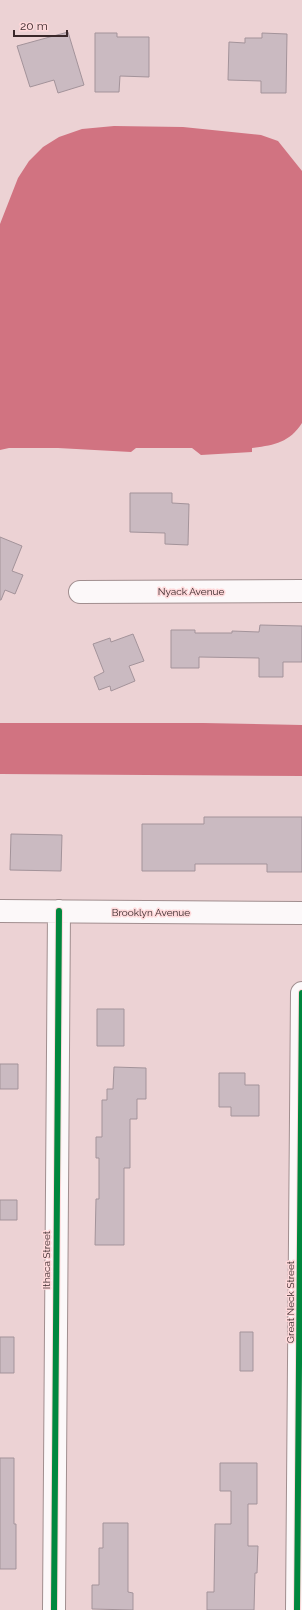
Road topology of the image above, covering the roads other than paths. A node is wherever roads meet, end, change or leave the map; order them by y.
1 (302, 591) edge
2 (80, 592) dead end
3 (0, 911) edge
4 (59, 911) junction
5 (302, 913) edge
6 (302, 993) edge
7 (54, 1610) edge
8 (297, 1610) edge

1 - 2 street, Nyack Avenue
3 - 4 street, Brooklyn Avenue
4 - 5 street, Brooklyn Avenue
4 - 7 street, Ithaca Street
6 - 8 street, Great Neck Street

